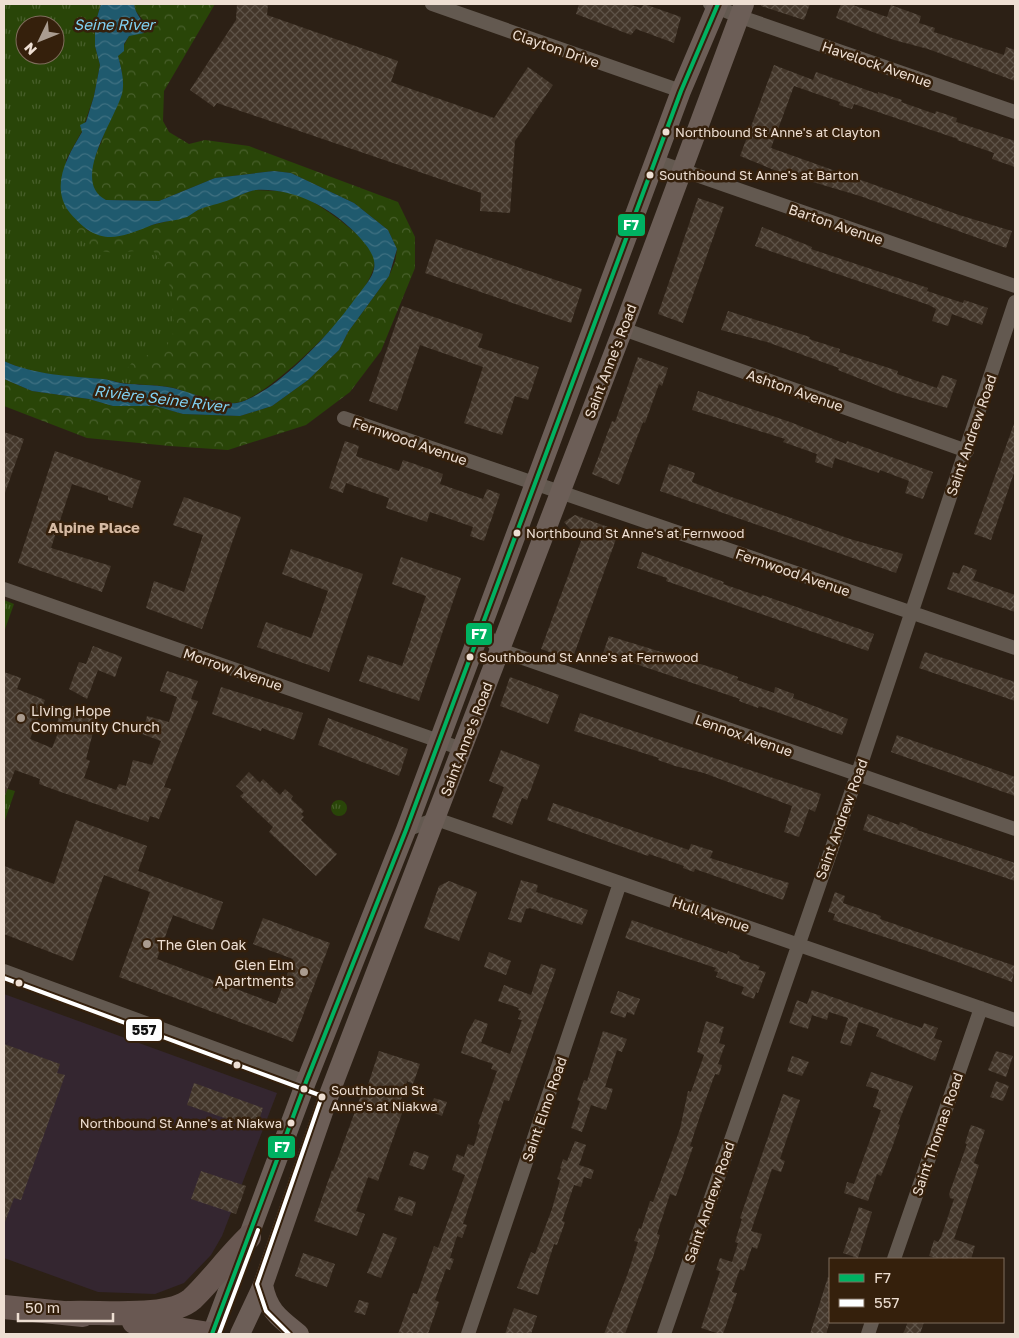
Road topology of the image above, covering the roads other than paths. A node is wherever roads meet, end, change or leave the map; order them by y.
1 (432, 4) edge
2 (715, 5) edge
3 (741, 10) edge
4 (681, 91) junction
5 (1015, 112) edge
6 (656, 161) junction
7 (681, 170) junction
8 (1015, 286) edge
9 (1015, 302) edge
10 (623, 329) junction
11 (344, 418) dead end
12 (967, 451) junction
13 (535, 484) junction
14 (558, 493) junction
15 (4, 590) edge
16 (911, 612) junction
17 (480, 628) junction
18 (1015, 648) edge
19 (500, 650) junction
20 (438, 741) junction
21 (462, 749) junction
22 (856, 774) junction
23 (436, 819) junction
24 (1015, 829) edge
25 (406, 830) junction
26 (620, 883) junction
27 (374, 914) junction
28 (390, 938) junction
29 (797, 944) junction
30 (4, 971) edge
31 (980, 1008) junction
32 (1015, 1020) edge
33 (306, 1082) junction
34 (249, 1237) junction
35 (894, 1258) edge
36 (262, 1285) junction
37 (4, 1306) edge
38 (68, 1313) junction
39 (211, 1334) edge
40 (240, 1334) edge
41 (299, 1334) edge
42 (468, 1334) edge
43 (664, 1334) edge

1 - 4 street, Clayton Drive
2 - 3 street, Havelock Avenue
2 - 4 main road, Saint Anne's Road
3 - 5 street, Havelock Avenue
3 - 7 main road, Saint Anne's Road
4 - 6 main road, Saint Anne's Road
6 - 7 street, Barton Avenue
6 - 13 main road, Saint Anne's Road
7 - 8 street, Barton Avenue
7 - 10 main road, Saint Anne's Road
9 - 12 street, Saint Andrew Road
10 - 12 street, Ashton Avenue
10 - 14 main road, Saint Anne's Road
11 - 13 street, Fernwood Avenue
12 - 16 street, Saint Andrew Road
13 - 14 street, Fernwood Avenue
13 - 17 main road, Saint Anne's Road
14 - 16 street, Fernwood Avenue
14 - 19 main road, Saint Anne's Road
15 - 20 street, Morrow Avenue
16 - 18 street, Fernwood Avenue
16 - 22 street, Saint Andrew Road
17 - 19 street, Lennox Avenue
17 - 20 main road, Saint Anne's Road
19 - 21 main road, Saint Anne's Road
19 - 22 street, Lennox Avenue
20 - 21 street, Morrow Avenue
20 - 25 main road, Saint Anne's Road
21 - 23 main road, Saint Anne's Road
22 - 24 street, Lennox Avenue
22 - 29 street, Saint Andrew Road
23 - 25 street
23 - 26 street, Hull Avenue
23 - 28 main road, Saint Anne's Road
25 - 27 main road, Saint Anne's Road
26 - 29 street, Hull Avenue
26 - 42 street, Saint Elmo Road
27 - 28 main road
27 - 33 main road, Saint Anne's Road
28 - 36 main road, Saint Anne's Road
29 - 31 street, Hull Avenue
29 - 43 street, Saint Andrew Road
30 - 33 street
31 - 32 street, Hull Avenue
31 - 35 street, Saint Thomas Road
33 - 34 main road, Saint Anne's Road
34 - 38 highway
34 - 39 main road, Saint Anne's Road
36 - 40 main road, Saint Anne's Road
36 - 41 main road
37 - 38 highway
38 - 39 highway

